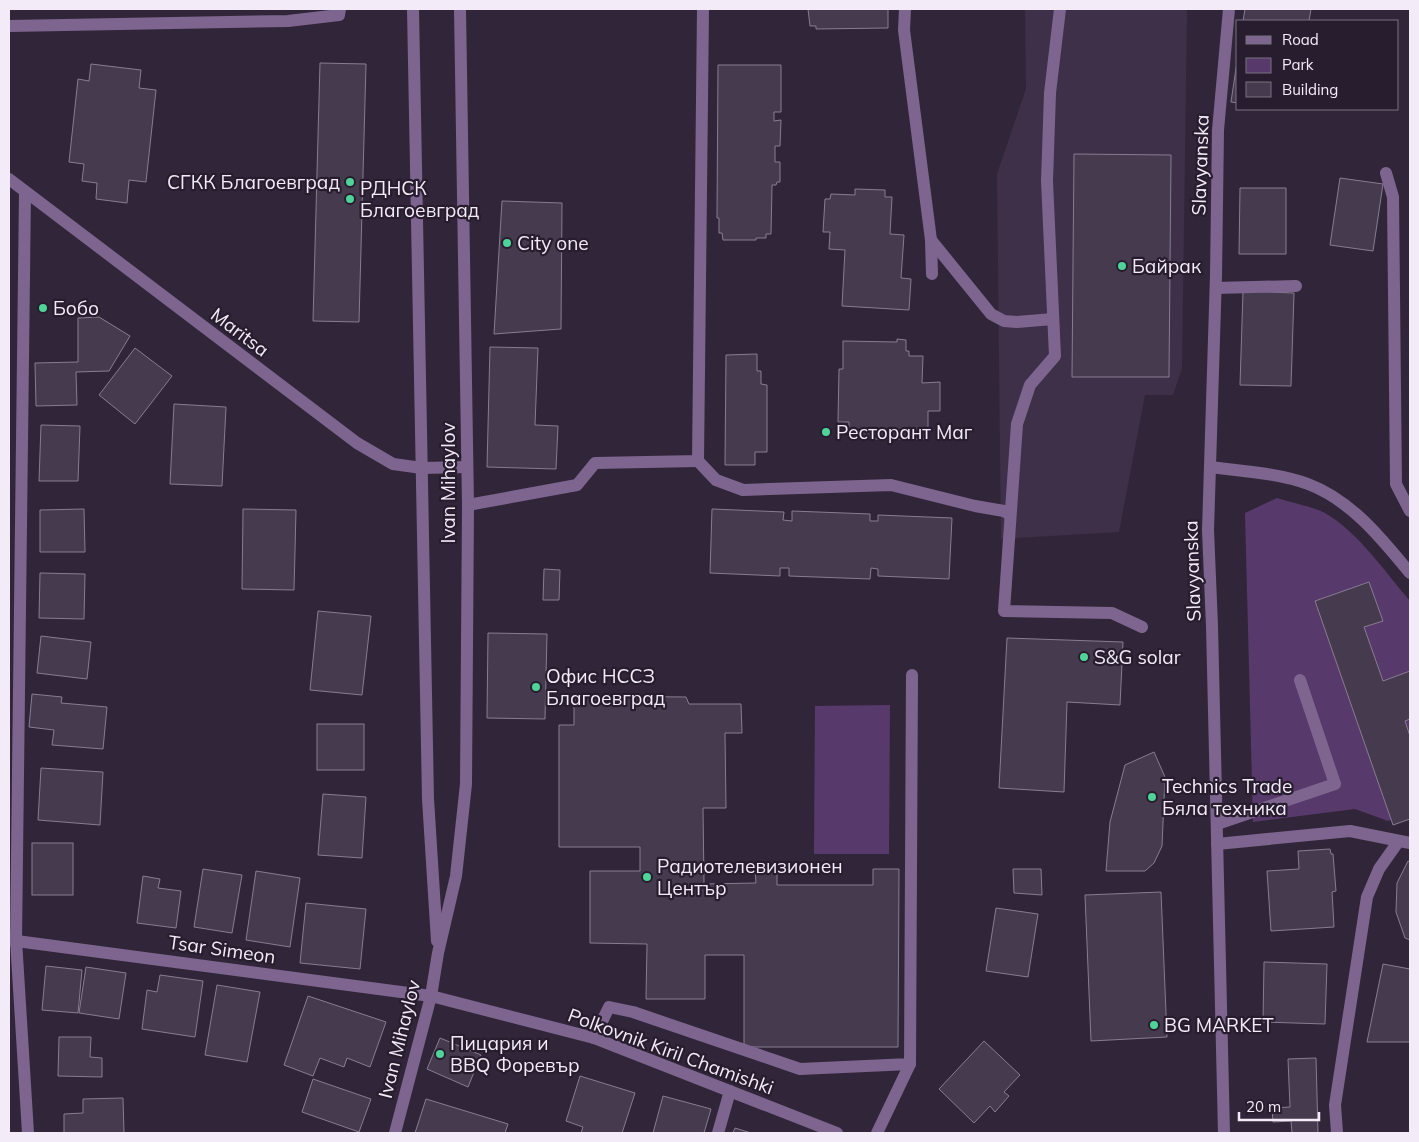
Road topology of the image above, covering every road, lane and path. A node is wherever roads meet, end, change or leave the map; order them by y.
1 (340, 9) edge
2 (413, 9) edge
3 (460, 9) edge
4 (703, 9) edge
5 (905, 9) edge
6 (1060, 9) edge
7 (1229, 9) edge
8 (9, 26) edge
9 (1386, 173) dead end
10 (9, 180) edge
11 (25, 192) junction
12 (931, 240) junction
13 (932, 274) dead end
14 (1296, 286) dead end
15 (1216, 288) junction
16 (1053, 319) junction
17 (698, 461) junction
18 (467, 467) junction
19 (1210, 467) junction
20 (422, 468) junction
21 (468, 505) junction
22 (1410, 512) edge
23 (1010, 515) junction
24 (1410, 574) edge
25 (1142, 627) dead end
26 (912, 675) dead end
27 (1300, 680) dead end
28 (1217, 824) junction
29 (1404, 843) edge
30 (1217, 844) junction
31 (12, 940) edge
32 (438, 954) junction
33 (431, 996) junction
34 (594, 1038) junction
35 (910, 1064) junction
36 (730, 1091) junction
37 (28, 1133) edge
38 (395, 1133) edge
39 (718, 1133) edge
40 (837, 1133) edge
41 (877, 1133) edge
42 (1224, 1133) edge
43 (1337, 1133) edge

1 - 8 street
2 - 20 street, Ivan Mihaylov
3 - 18 street, Ivan Mihaylov
4 - 17 street
5 - 12 street
6 - 16 street
7 - 15 street, Slavyanska
9 - 22 street
10 - 11 street, Maritsa
11 - 20 street, Maritsa
11 - 31 street
12 - 13 street
12 - 16 street
14 - 15 street
15 - 19 street, Slavyanska
16 - 23 street
17 - 21 street
17 - 23 street
18 - 20 street, Maritsa
18 - 21 street, Ivan Mihaylov
19 - 24 street
19 - 28 street, Slavyanska
20 - 32 street, Ivan Mihaylov
21 - 32 street, Ivan Mihaylov
23 - 25 street
26 - 35 street
27 - 28 street
28 - 30 street, Slavyanska
29 - 30 street
29 - 43 street
30 - 42 street, Slavyanska
31 - 33 street, Tsar Simeon
31 - 37 street
32 - 33 street, Ivan Mihaylov
33 - 34 street, Polkovnik Kiril Chamishki
33 - 38 street, Ivan Mihaylov
34 - 35 street
34 - 36 street, Polkovnik Kiril Chamishki
35 - 41 street
36 - 39 street
36 - 40 street, Polkovnik Kiril Chamishki

